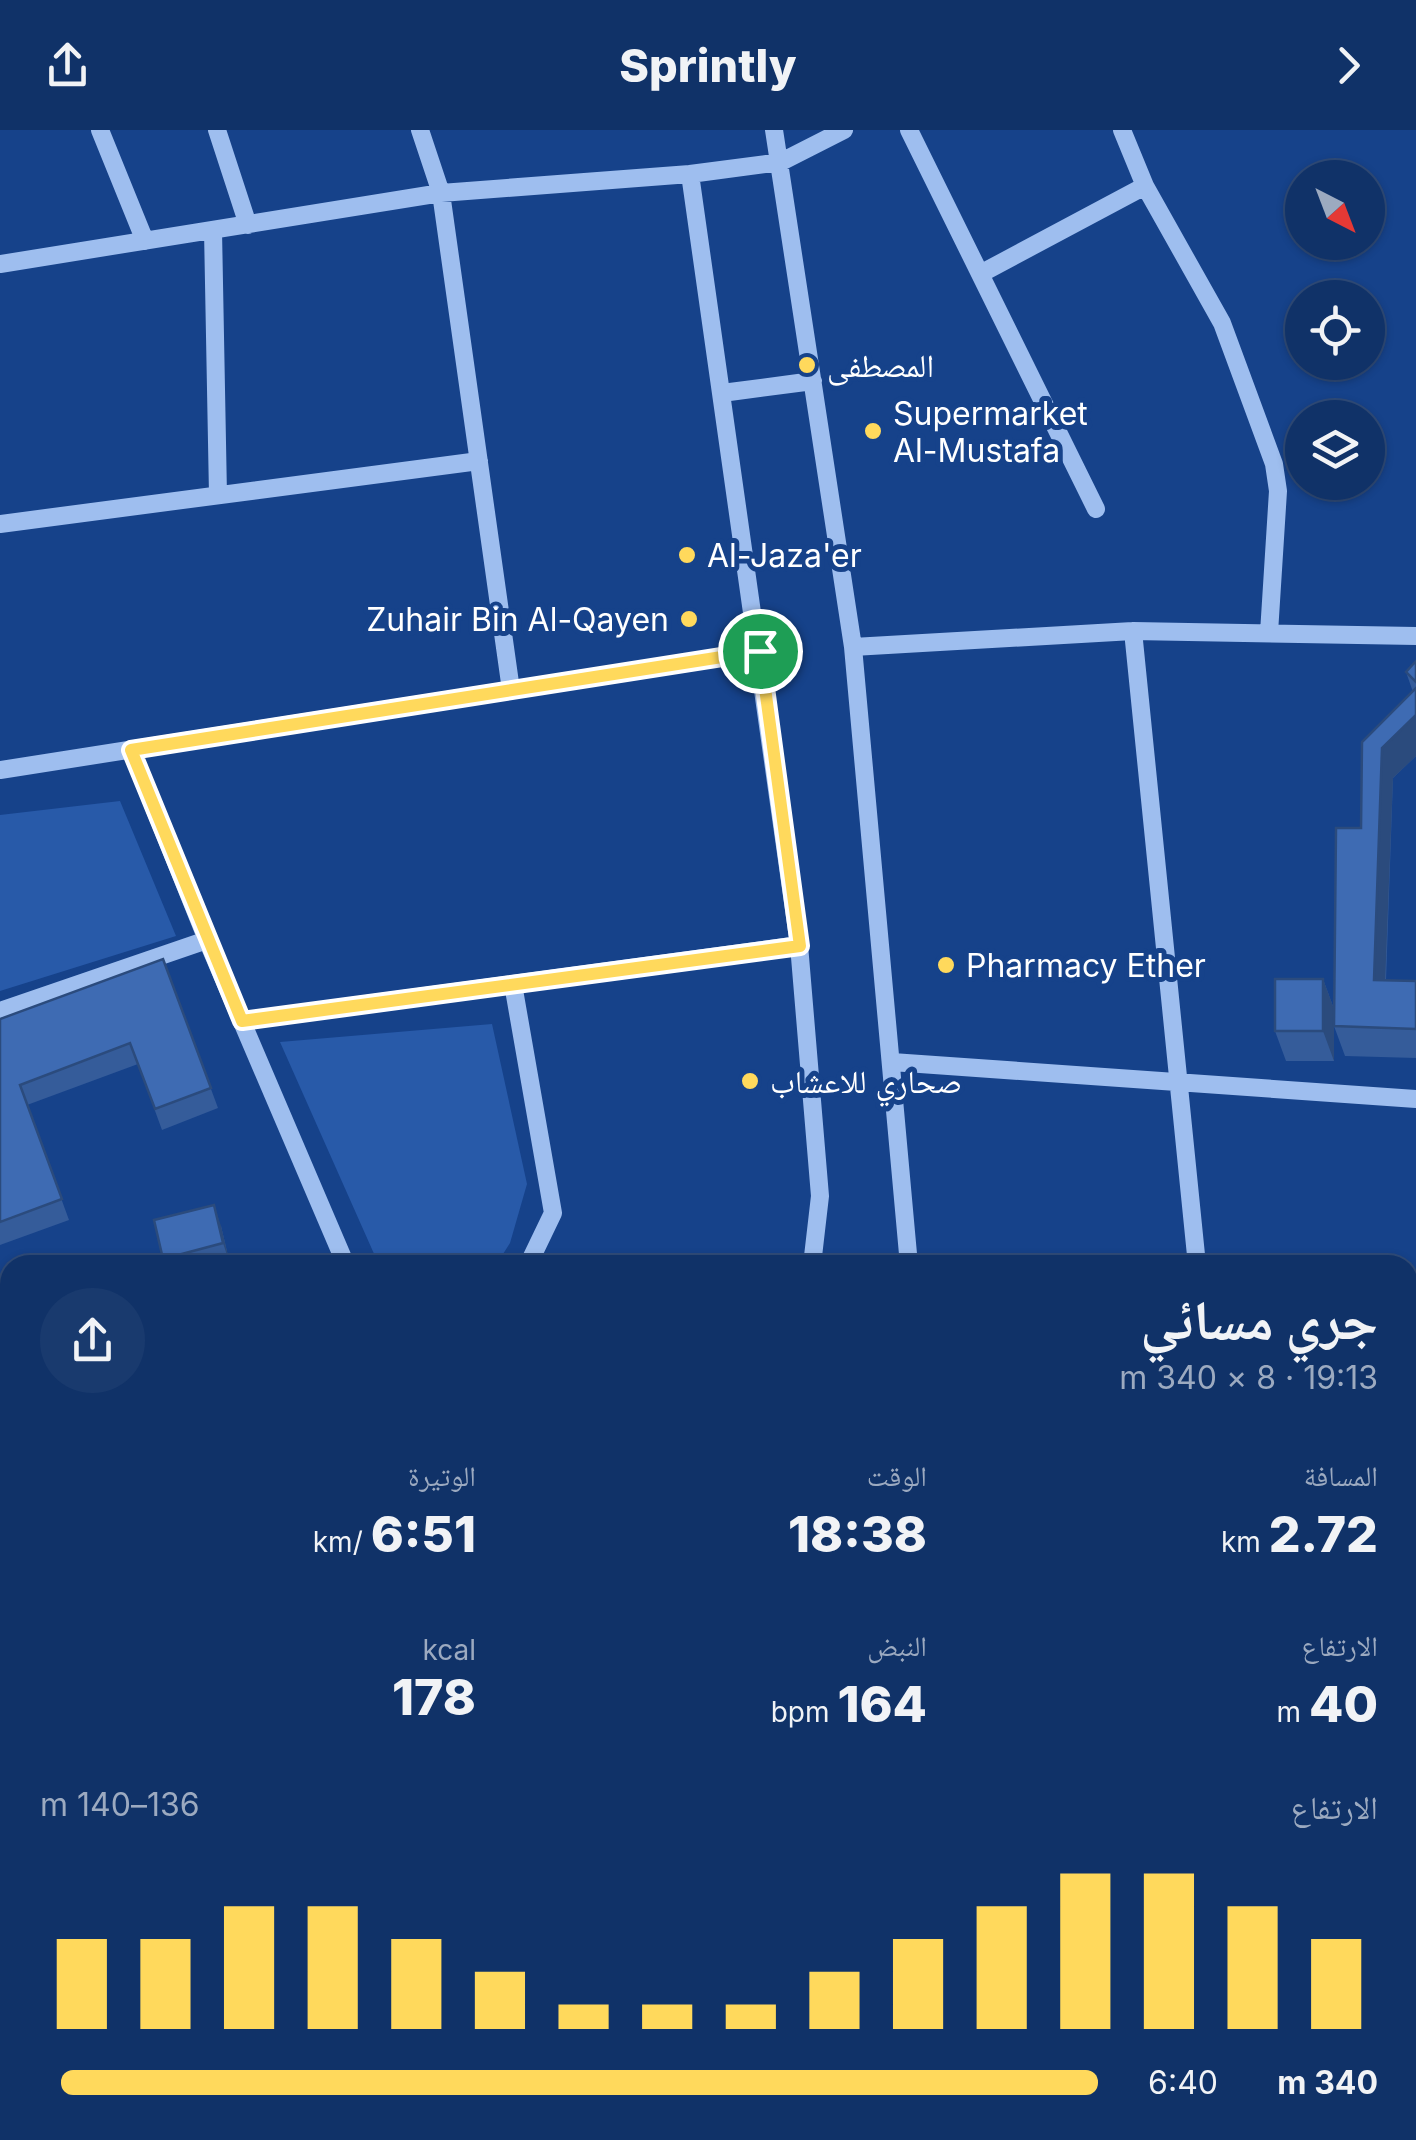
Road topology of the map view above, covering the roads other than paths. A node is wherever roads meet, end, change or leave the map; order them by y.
1 (100, 130) edge
2 (217, 130) edge
3 (420, 130) edge
4 (774, 130) edge
5 (844, 130) edge
6 (909, 130) edge
7 (1122, 130) edge
8 (781, 162) junction
9 (690, 174) junction
10 (1144, 186) junction
11 (441, 194) junction
12 (248, 224) junction
13 (213, 230) junction
14 (145, 241) junction
15 (0, 264) edge
16 (980, 274) junction
17 (813, 382) junction
18 (722, 392) junction
19 (479, 461) junction
20 (218, 495) junction
21 (1096, 509) dead end
22 (0, 524) edge
23 (1133, 630) junction
24 (1269, 633) junction
25 (1416, 636) edge
26 (852, 647) junction
27 (760, 651) junction
28 (511, 690) junction
29 (131, 750) junction
30 (0, 770) edge
31 (207, 940) junction
32 (800, 946) junction
33 (513, 984) junction
34 (0, 1011) edge
35 (242, 1021) junction
36 (892, 1062) junction
37 (1178, 1082) junction
38 (1416, 1099) edge
39 (342, 1255) edge
40 (533, 1255) edge
41 (813, 1255) edge
42 (908, 1255) edge
43 (1196, 1255) edge

1 - 14 street
2 - 12 street
3 - 11 street
4 - 8 street
5 - 8 street
6 - 16 street
7 - 10 street
8 - 9 street
8 - 17 street
9 - 11 street
9 - 18 street
10 - 16 street
10 - 24 street
11 - 12 street
11 - 19 street
12 - 13 street
13 - 14 street
13 - 20 street
14 - 15 street
16 - 21 street
17 - 18 street
17 - 26 street
18 - 27 street
19 - 20 street
19 - 28 street
20 - 22 street
23 - 24 street
23 - 26 street
23 - 37 street
24 - 25 street
26 - 36 street
27 - 28 street
27 - 32 street
28 - 29 street
29 - 30 street
29 - 31 street
31 - 34 street
31 - 35 street
32 - 33 street
32 - 41 street
33 - 35 street
33 - 40 street
35 - 39 street
36 - 37 street
36 - 42 street
37 - 38 street
37 - 43 street

